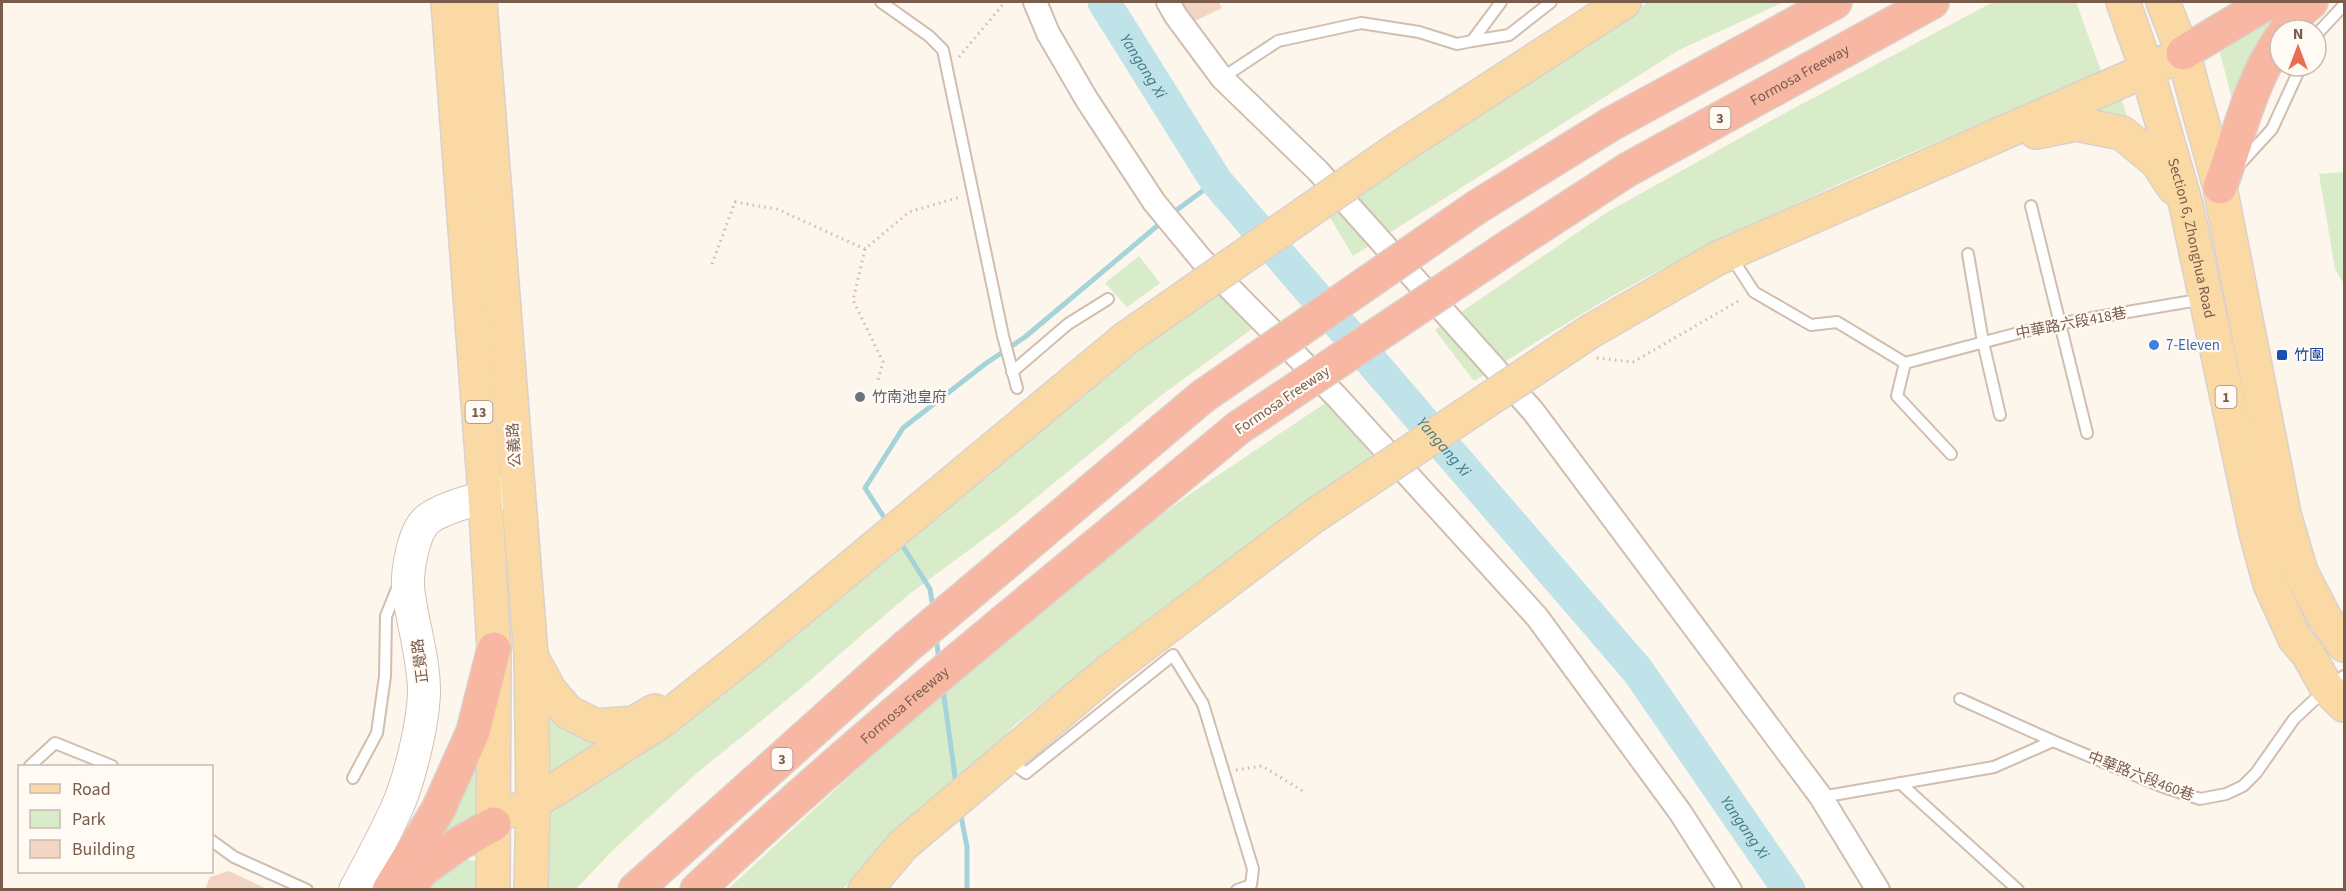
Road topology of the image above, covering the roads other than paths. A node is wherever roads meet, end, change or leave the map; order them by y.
1 (448, 2) edge
2 (480, 2) edge
3 (881, 2) edge
4 (1035, 2) edge
5 (1168, 2) edge
6 (1501, 2) edge
7 (1551, 2) edge
8 (1624, 2) edge
9 (1835, 2) edge
10 (1932, 2) edge
11 (2123, 2) edge
12 (2163, 2) edge
13 (2268, 2) edge
14 (2311, 2) edge
15 (2344, 5) edge
16 (2294, 18) edge
17 (2328, 22) edge
18 (1472, 41) junction
19 (2183, 53) junction
20 (2268, 57) edge
21 (2147, 70) junction
22 (1222, 78) junction
23 (2295, 78) edge
24 (1920, 169) junction
25 (2220, 187) junction
26 (2186, 205) junction
27 (2031, 206) dead end
28 (1729, 253) junction
29 (1968, 254) dead end
30 (2222, 295) junction
31 (1108, 299) dead end
32 (2060, 323) junction
33 (1983, 342) junction
34 (1905, 363) junction
35 (1012, 372) junction
36 (1017, 388) dead end
37 (2000, 415) dead end
38 (2087, 433) dead end
39 (1951, 454) dead end
40 (501, 493) junction
41 (410, 557) junction
42 (2344, 645) edge
43 (755, 647) junction
44 (494, 649) junction
45 (531, 655) junction
46 (2339, 690) edge
47 (1960, 699) dead end
48 (2053, 741) junction
49 (1006, 758) junction
50 (31, 765) edge
51 (110, 765) edge
52 (353, 778) dead end
53 (1900, 783) junction
54 (1821, 797) junction
55 (532, 802) junction
56 (494, 824) junction
57 (213, 843) edge
58 (307, 890) edge
59 (355, 890) edge
60 (389, 890) edge
61 (408, 890) edge
62 (493, 890) edge
63 (531, 890) edge
64 (635, 890) edge
65 (697, 890) edge
66 (865, 890) edge
67 (1237, 890) edge
68 (1730, 890) edge
69 (1878, 890) edge
70 (2018, 890) edge

1 - 40 main road, 公義路 / 13
2 - 40 main road, 公義路 / 13
3 - 35 lane
4 - 68 street
5 - 22 street
6 - 18 lane
7 - 18 lane
8 - 43 main road, bridge
9 - 64 highway, 3, bridge
10 - 65 highway, Formosa Freeway / 3, bridge
11 - 21 main road, Section 6, Zhonghua Road / 1
12 - 19 main road, Section 6, Zhonghua Road / 1
13 - 19 highway
14 - 16 highway
15 - 17 lane
18 - 22 lane
19 - 21 main road
19 - 25 main road, Section 6, Zhonghua Road / 1
20 - 25 highway
21 - 24 main road
21 - 26 main road, Section 6, Zhonghua Road / 1
22 - 54 street
23 - 25 lane
24 - 26 main road
24 - 28 main road
25 - 30 main road, Section 6, Zhonghua Road / 1
26 - 30 main road, Section 6, Zhonghua Road / 1
27 - 32 lane
28 - 34 lane
28 - 49 main road, bridge
29 - 33 lane
30 - 32 lane, 中華路六段418巷
30 - 42 main road, Section 6, Zhonghua Road / 1
30 - 46 main road, Section 6, Zhonghua Road / 1
31 - 35 lane
32 - 33 lane, 中華路六段418巷
32 - 38 lane
33 - 34 lane, 中華路六段418巷
33 - 37 lane
34 - 39 lane
35 - 36 lane
40 - 41 street, 正覺路
40 - 44 main road, 公義路 / 13
40 - 45 main road, 公義路 / 13
41 - 52 lane
41 - 59 street, 正覺路
43 - 45 main road
43 - 55 main road
44 - 56 main road, 公義路 / 13
44 - 60 highway
45 - 55 main road, 公義路 / 13
46 - 48 lane, 中華路六段460巷
47 - 48 lane, 中華路六段460巷
48 - 53 lane
49 - 66 main road
49 - 67 lane
50 - 51 lane
53 - 54 lane
53 - 70 lane
54 - 69 street
55 - 56 main road
55 - 63 main road, 公義路 / 13
56 - 61 highway
56 - 62 main road, 公義路 / 13
57 - 58 lane

